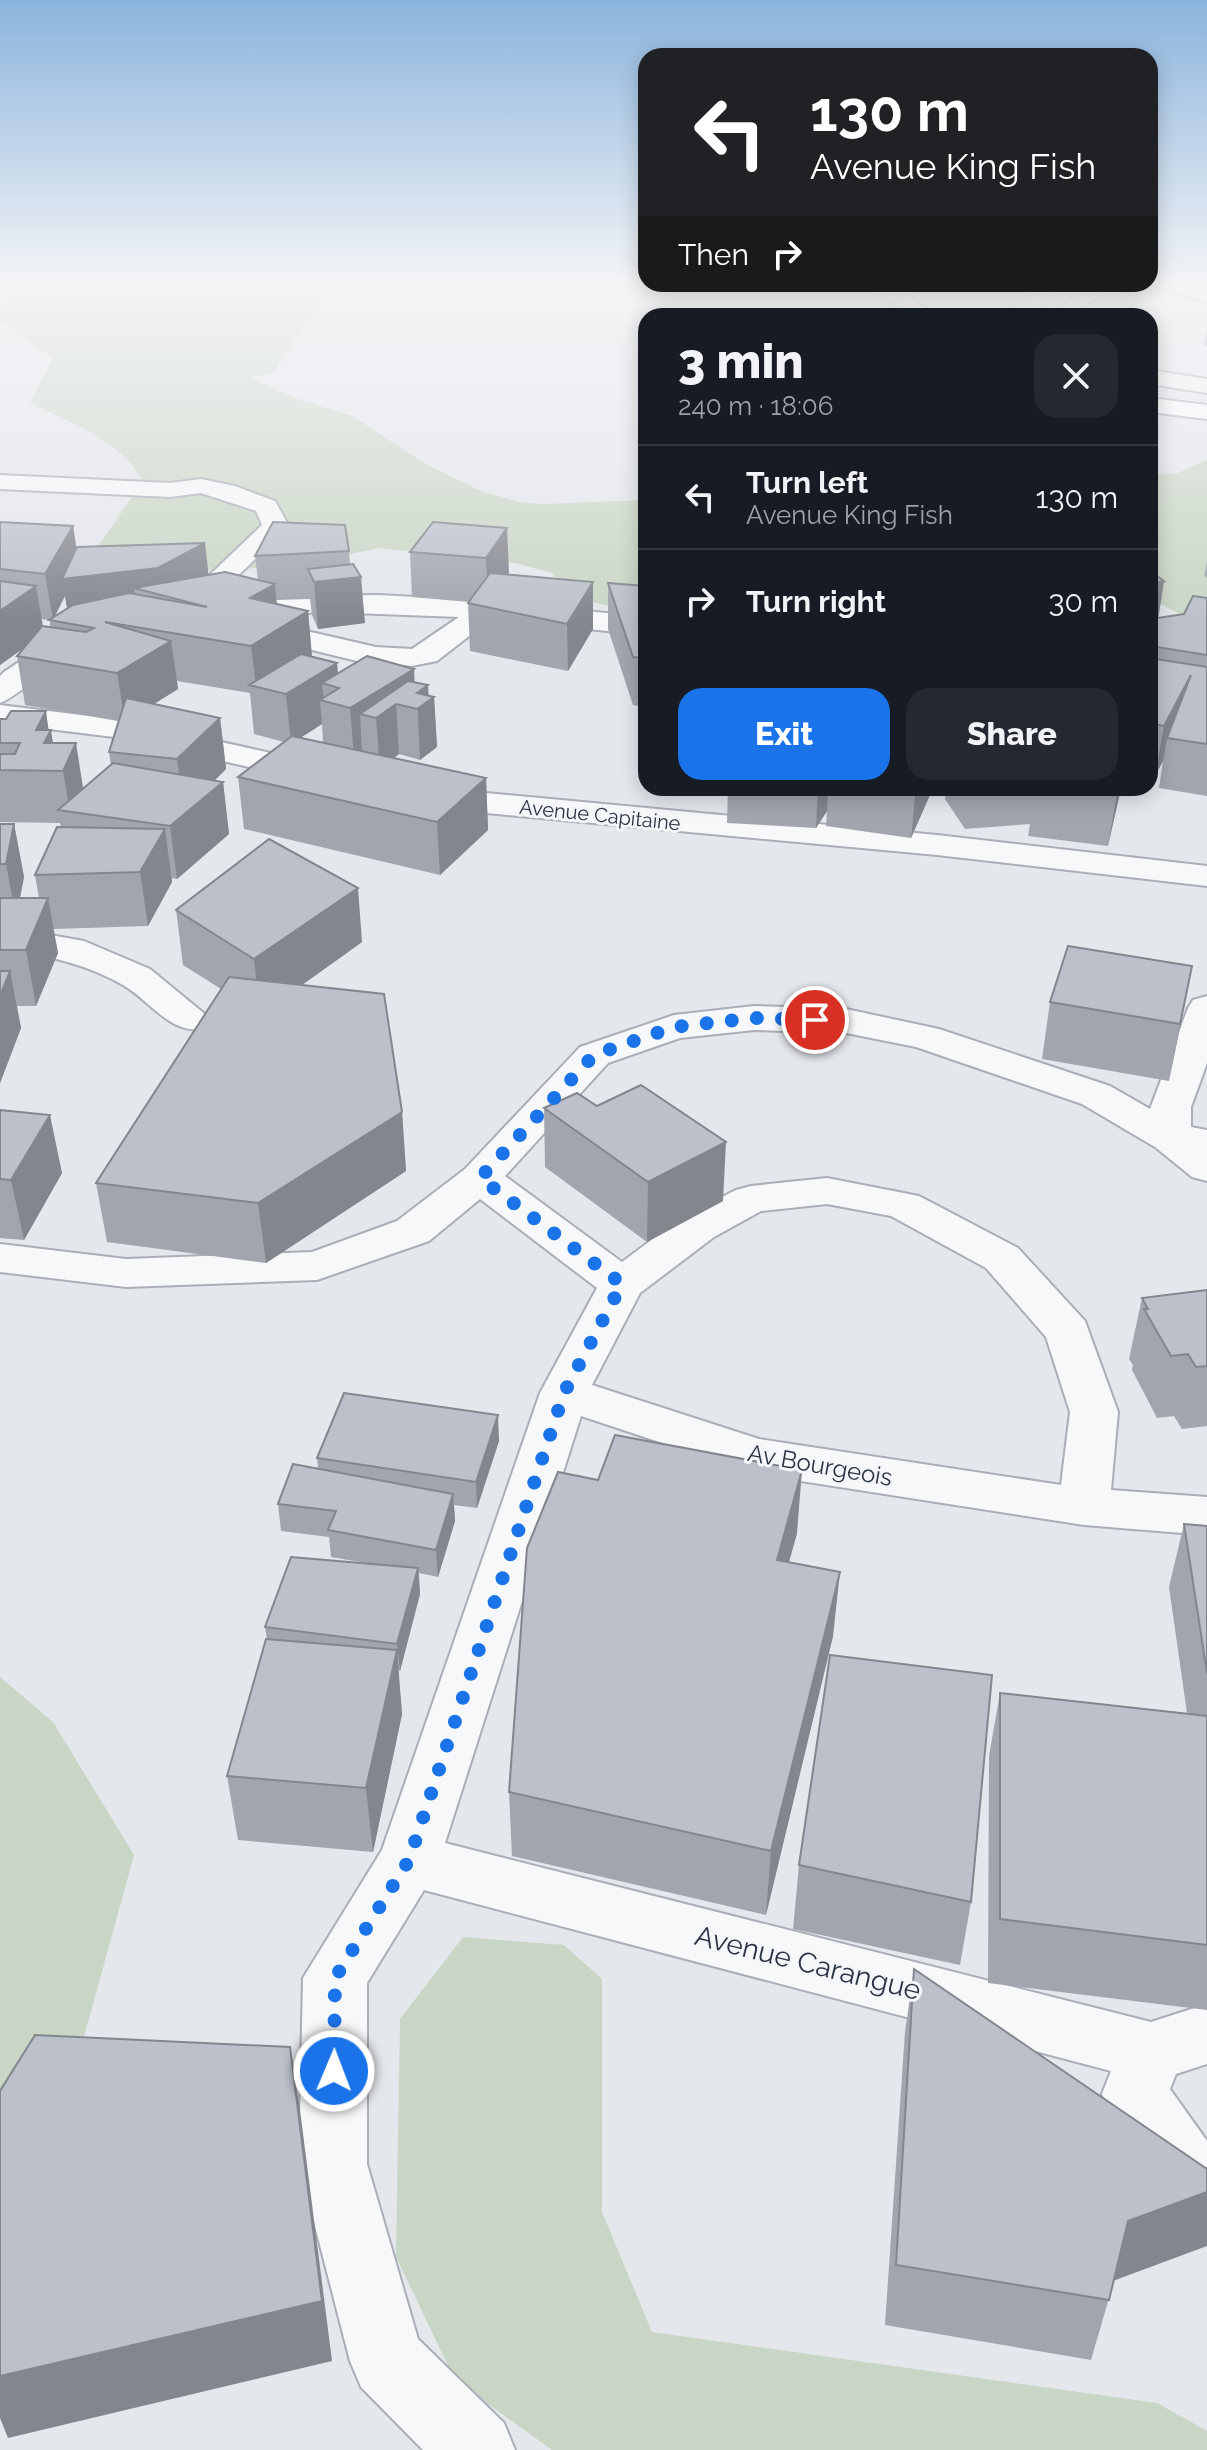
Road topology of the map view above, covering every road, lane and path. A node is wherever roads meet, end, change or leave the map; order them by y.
1 (1184, 396) edge
2 (1207, 400) edge
3 (1158, 406) edge
4 (1207, 412) edge
5 (0, 482) edge
6 (486, 609) junction
7 (184, 613) junction
8 (154, 620) edge
9 (638, 625) edge
10 (46, 627) edge
11 (285, 635) edge
12 (0, 694) edge
13 (0, 714) edge
14 (343, 777) edge
15 (402, 788) edge
16 (1207, 876) edge
17 (0, 937) edge
18 (1207, 1008) edge
19 (193, 1020) dead end
20 (1189, 1140) edge
21 (1207, 1168) edge
22 (480, 1178) junction
23 (0, 1258) edge
24 (622, 1284) junction
25 (564, 1393) junction
26 (1084, 1507) junction
27 (1207, 1516) edge
28 (409, 1860) junction
29 (1179, 2043) edge
30 (1207, 2184) edge
31 (477, 2450) edge

1 - 2 street
3 - 4 main road
5 - 7 street
6 - 7 street
6 - 9 street
6 - 11 street
7 - 8 street
10 - 12 street
13 - 14 street
15 - 16 street, Avenue Capitaine
17 - 19 street
18 - 20 street
20 - 21 street
20 - 22 street
22 - 23 street
22 - 24 street
24 - 25 street
24 - 26 street
25 - 26 street, Av Bourgeois
25 - 28 street
26 - 27 street, Av Bourgeois
28 - 29 street, Avenue Carangue
28 - 31 street
29 - 30 street

